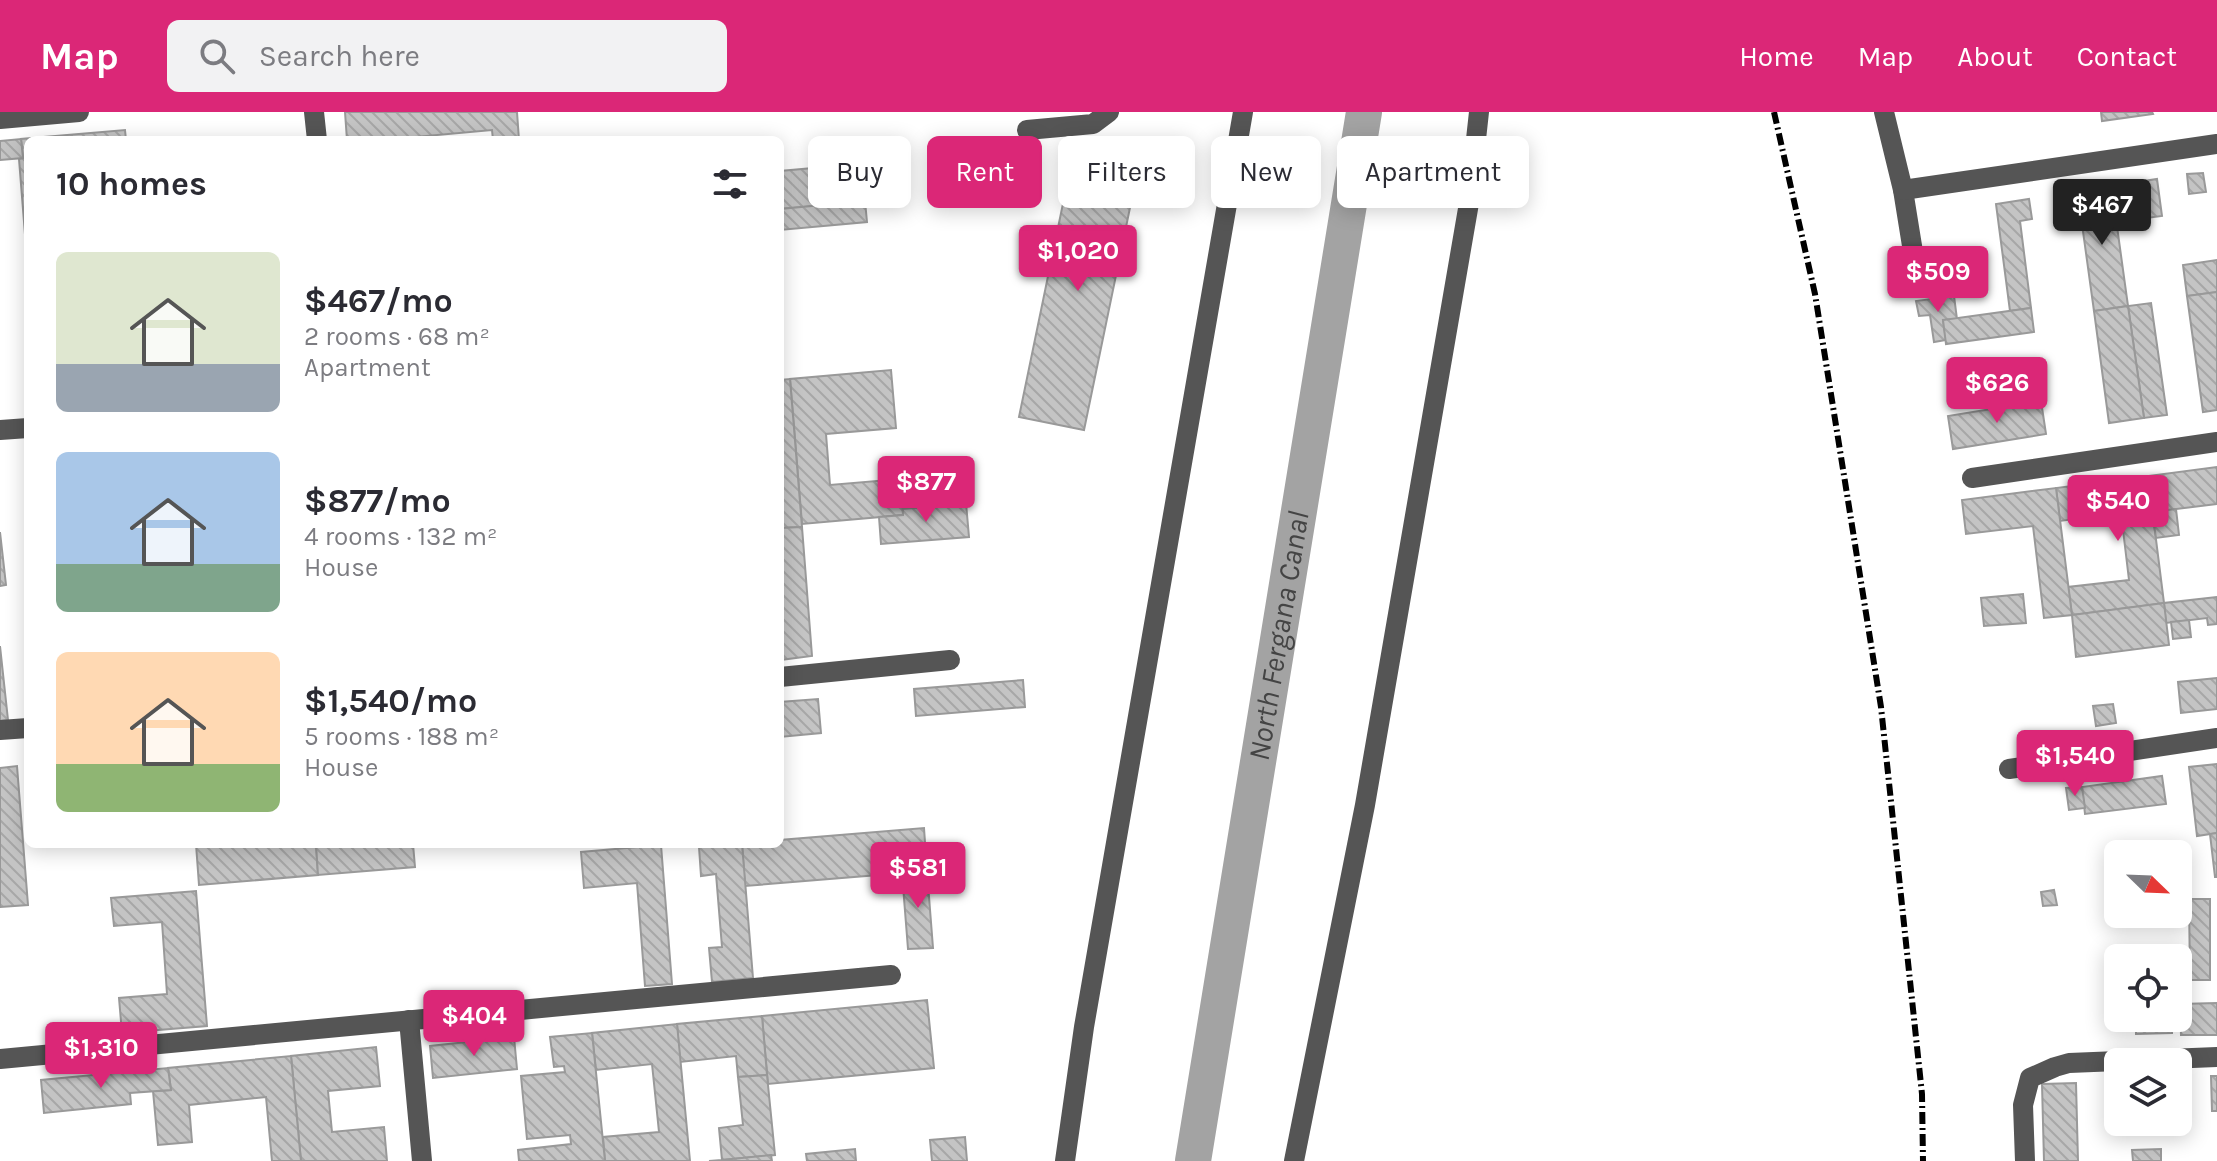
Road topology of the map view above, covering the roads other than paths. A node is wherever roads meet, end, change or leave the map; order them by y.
1 (79, 112) edge
2 (314, 112) edge
3 (1109, 112) edge
4 (1243, 112) edge
5 (1479, 112) edge
6 (1884, 112) edge
7 (0, 119) edge
8 (1027, 130) dead end
9 (317, 136) edge
10 (2217, 144) edge
11 (1903, 190) junction
12 (1914, 258) dead end
13 (24, 428) edge
14 (0, 430) edge
15 (2217, 442) edge
16 (1972, 478) dead end
17 (950, 660) dead end
18 (784, 677) edge
19 (24, 728) edge
20 (0, 730) edge
21 (2217, 738) edge
22 (2009, 769) dead end
23 (891, 975) dead end
24 (409, 1020) junction
25 (2217, 1057) edge
26 (0, 1059) edge
27 (422, 1161) edge
28 (1065, 1161) edge
29 (1294, 1161) edge
30 (2025, 1161) edge

1 - 7 street
2 - 9 street
3 - 8 street
4 - 28 street
5 - 29 street
6 - 11 street
10 - 11 street
11 - 12 street
13 - 14 street
15 - 16 street
17 - 18 street
19 - 20 street
21 - 22 street
23 - 24 street
24 - 26 street
24 - 27 street
25 - 30 street

